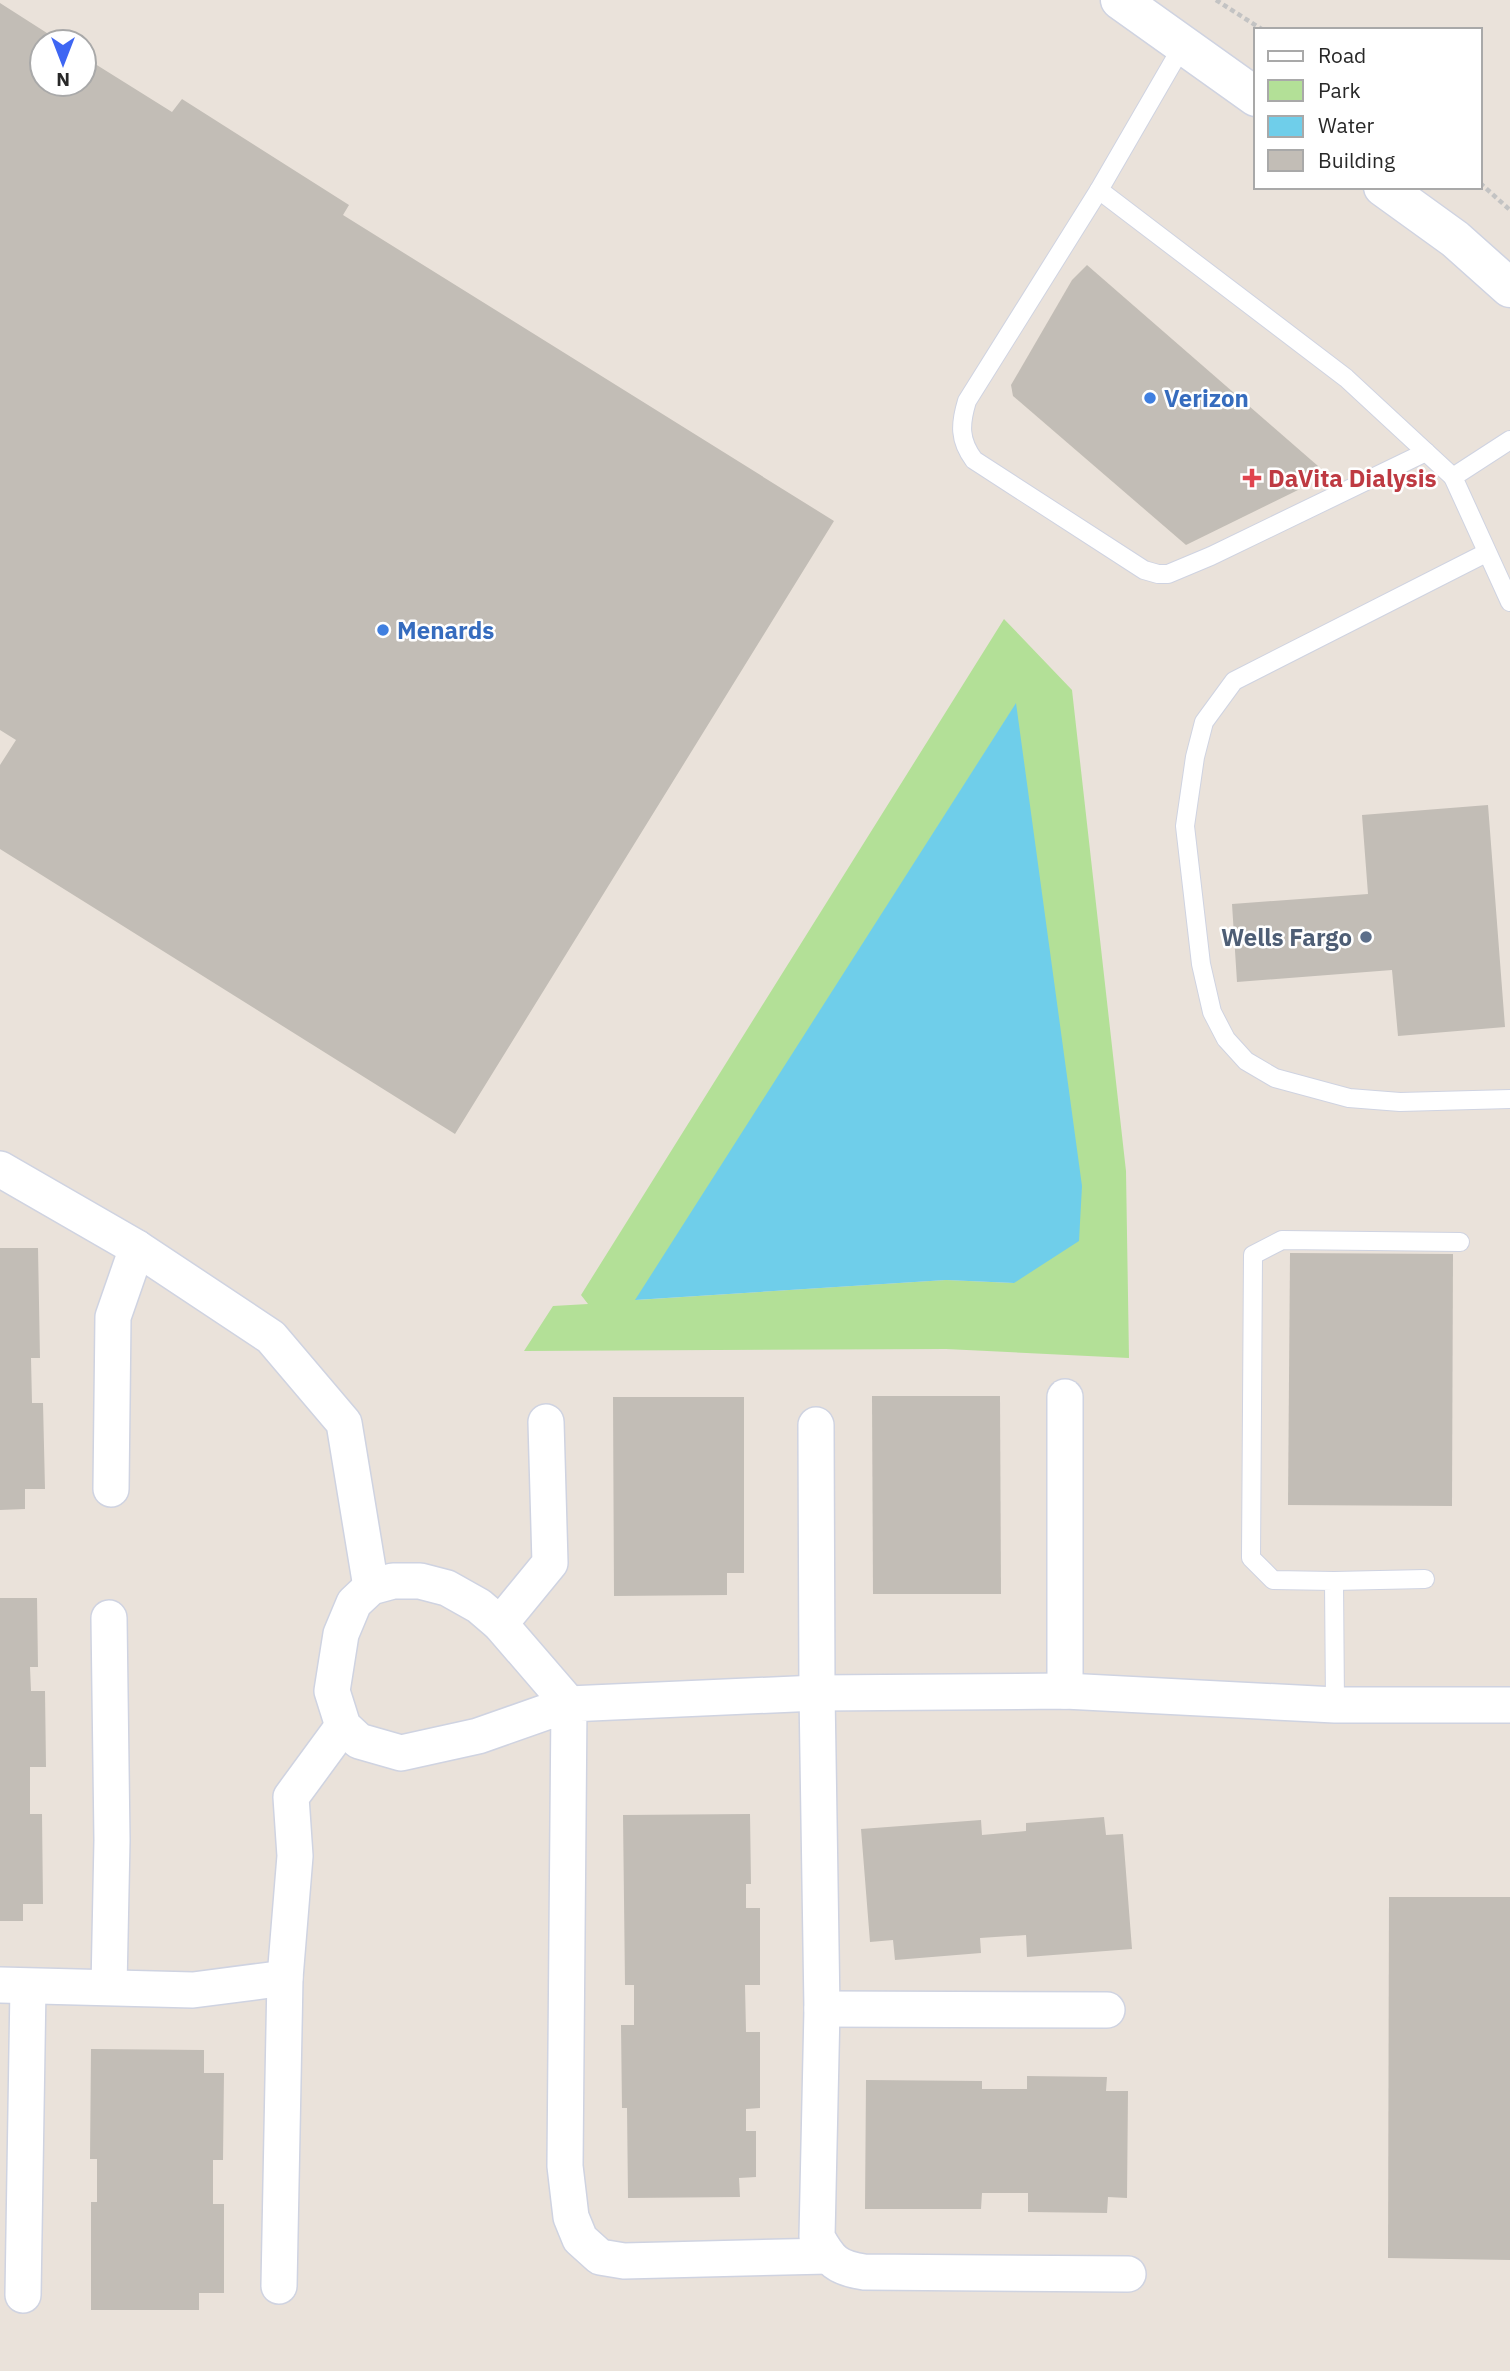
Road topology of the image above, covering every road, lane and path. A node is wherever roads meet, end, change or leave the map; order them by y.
1 (1120, 0) edge
2 (1216, 0) edge
3 (1260, 28) edge
4 (1182, 45) junction
5 (1254, 96) edge
6 (1482, 185) edge
7 (1386, 189) edge
8 (1099, 190) junction
9 (1510, 210) edge
10 (1510, 288) edge
11 (1510, 440) edge
12 (1426, 452) junction
13 (1453, 477) junction
14 (1486, 552) junction
15 (1510, 602) edge
16 (1510, 1099) edge
17 (0, 1169) edge
18 (1460, 1242) dead end
19 (137, 1248) junction
20 (1066, 1396) dead end
21 (546, 1422) dead end
22 (816, 1425) dead end
23 (111, 1489) dead end
24 (1425, 1579) dead end
25 (1334, 1581) junction
26 (371, 1587) junction
27 (109, 1618) dead end
28 (500, 1624) junction
29 (1066, 1691) junction
30 (817, 1693) junction
31 (569, 1704) junction
32 (1335, 1705) junction
33 (1510, 1705) edge
34 (343, 1726) junction
35 (285, 1978) junction
36 (14, 1986) edge
37 (109, 1987) junction
38 (822, 2009) junction
39 (1107, 2010) dead end
40 (828, 2256) junction
41 (1128, 2274) dead end
42 (279, 2286) dead end
43 (23, 2295) dead end

1 - 4 street
2 - 3 path
4 - 5 street
4 - 8 lane
6 - 9 path
7 - 10 street
8 - 12 lane
8 - 12 lane
11 - 13 lane
12 - 13 lane
13 - 14 lane
14 - 15 lane
14 - 16 lane
17 - 19 street
18 - 25 lane
19 - 23 street
19 - 26 street
20 - 29 street
21 - 28 street
22 - 30 street
24 - 25 lane
25 - 32 lane
26 - 28 street
26 - 34 street
27 - 37 street
28 - 31 street
29 - 30 street
29 - 32 street
30 - 31 street
30 - 38 street
31 - 34 street
31 - 40 street
32 - 33 street
34 - 35 street
35 - 37 street
35 - 42 street
36 - 37 street
36 - 43 street
38 - 39 street
38 - 40 street
40 - 41 street

